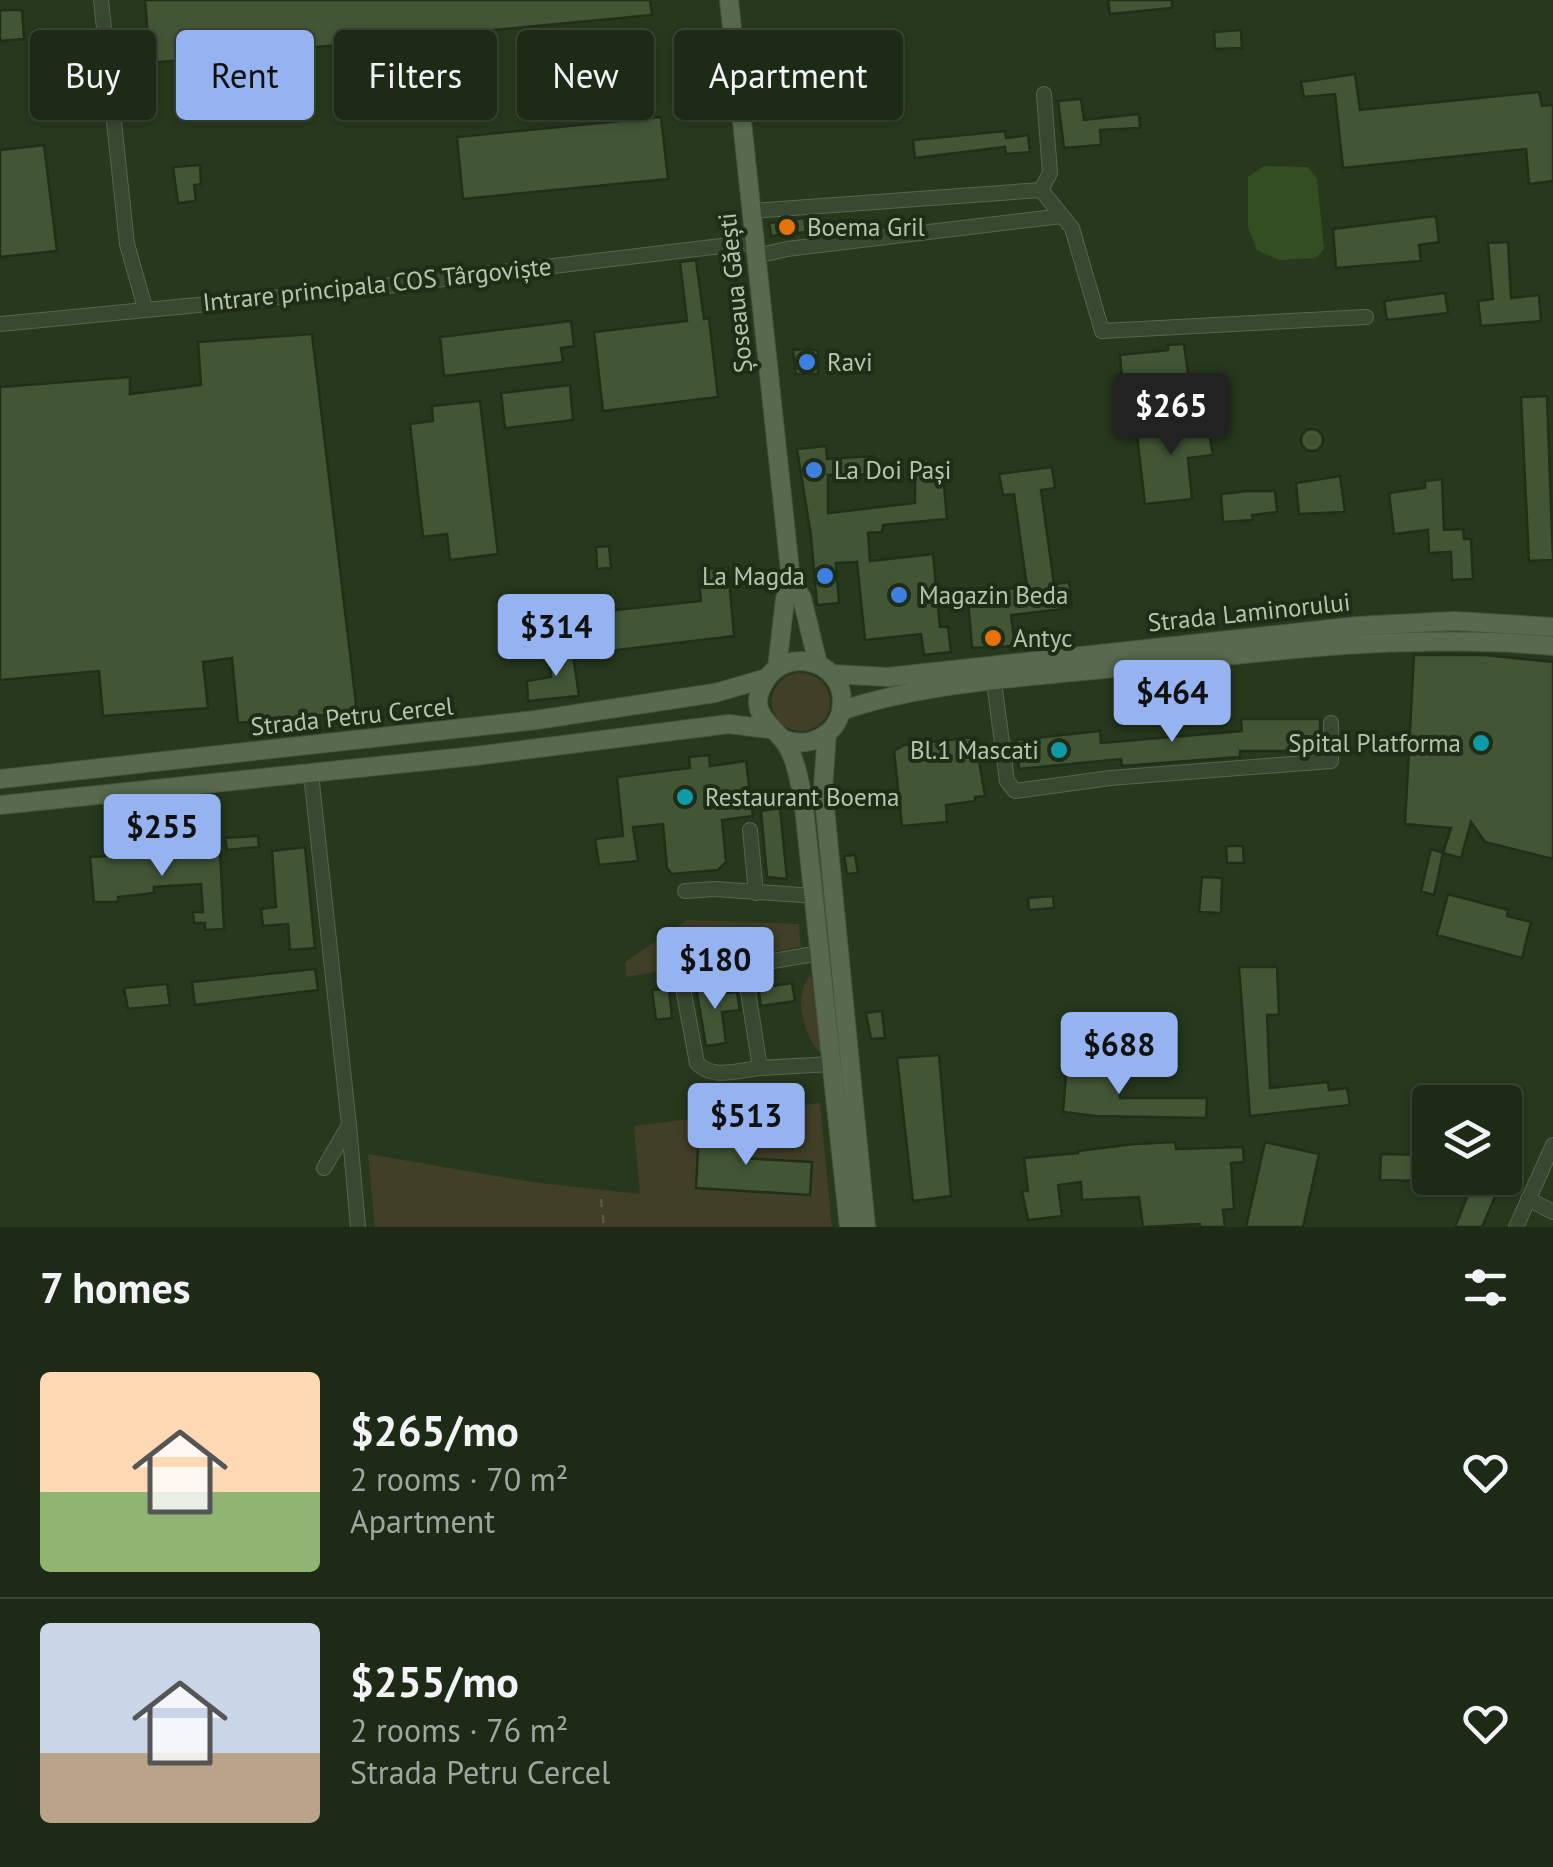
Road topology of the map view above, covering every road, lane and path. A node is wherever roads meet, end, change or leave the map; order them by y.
1 (101, 0) edge
2 (728, 0) edge
3 (1044, 94) dead end
4 (1041, 190) junction
5 (752, 211) junction
6 (1062, 216) junction
7 (756, 249) junction
8 (145, 308) junction
9 (1366, 317) dead end
10 (0, 324) edge
11 (792, 580) junction
12 (1553, 627) edge
13 (1553, 646) edge
14 (825, 669) junction
15 (772, 672) junction
16 (994, 674) junction
17 (841, 711) junction
18 (1330, 722) dead end
19 (776, 734) junction
20 (828, 734) junction
21 (311, 774) junction
22 (0, 778) edge
23 (0, 805) edge
24 (750, 830) dead end
25 (684, 892) dead end
26 (756, 892) junction
27 (814, 896) junction
28 (829, 952) junction
29 (744, 966) junction
30 (840, 1063) junction
31 (760, 1068) junction
32 (348, 1124) junction
33 (1553, 1144) edge
34 (324, 1168) dead end
35 (601, 1199) dead end
36 (1528, 1199) junction
37 (1553, 1212) edge
38 (358, 1227) edge
39 (604, 1227) edge
40 (849, 1227) edge
41 (866, 1227) edge
42 (1516, 1227) edge

1 - 8 lane
2 - 5 main road, Șoseaua Găești
3 - 4 lane
4 - 5 lane
4 - 6 lane
5 - 7 main road, Șoseaua Găești
6 - 7 lane, Intrare principala COS Târgoviște
6 - 9 lane
7 - 8 lane, Intrare principala COS Târgoviște
7 - 11 main road, Șoseaua Găești
8 - 10 lane, Intrare principala COS Târgoviște
11 - 14 main road
11 - 15 main road
12 - 16 main road, Strada Laminorului
13 - 16 main road, Strada Laminorului
14 - 15 main road
14 - 16 main road, Strada Laminorului
14 - 17 main road
15 - 19 main road
15 - 22 main road, Strada Petru Cercel
16 - 17 main road, Strada Laminorului
16 - 18 lane
17 - 20 main road
19 - 20 main road
19 - 21 main road
19 - 27 main road
20 - 28 main road
21 - 23 main road
21 - 32 lane
24 - 26 lane
25 - 26 lane
26 - 27 lane
27 - 28 main road
28 - 29 lane
28 - 30 main road
29 - 31 lane
29 - 31 lane
30 - 31 lane
30 - 40 main road
30 - 41 main road
32 - 34 lane
32 - 38 lane
33 - 36 lane
35 - 39 path
36 - 37 lane
36 - 42 lane

